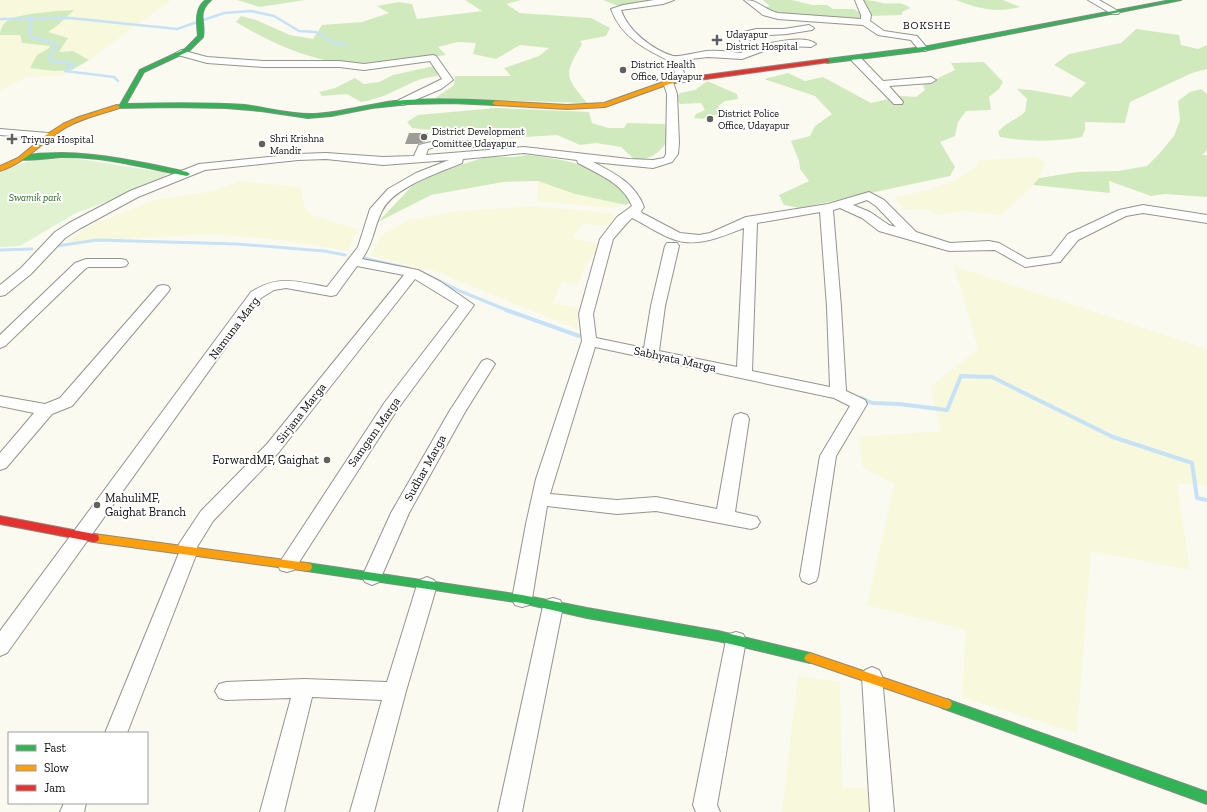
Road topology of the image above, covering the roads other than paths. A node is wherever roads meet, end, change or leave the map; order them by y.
1 (209, 0) edge
2 (670, 0) edge
3 (748, 0) edge
4 (859, 0) edge
5 (1092, 0) edge
6 (1179, 0) edge
7 (1115, 12) junction
8 (865, 22) junction
9 (809, 28) dead end
10 (811, 44) dead end
11 (923, 49) junction
12 (751, 52) junction
13 (181, 53) junction
14 (856, 59) junction
15 (677, 61) junction
16 (681, 80) junction
17 (931, 80) dead end
18 (668, 82) junction
19 (880, 84) junction
20 (403, 102) junction
21 (898, 102) dead end
22 (122, 106) junction
23 (0, 132) edge
24 (48, 136) junction
25 (524, 150) junction
26 (477, 155) junction
27 (571, 156) junction
28 (20, 159) junction
29 (418, 159) junction
30 (0, 169) edge
31 (187, 174) junction
32 (834, 206) junction
33 (634, 211) junction
34 (1207, 219) edge
35 (751, 220) junction
36 (911, 235) junction
37 (672, 246) dead end
38 (352, 261) junction
39 (121, 263) dead end
40 (413, 273) junction
41 (163, 289) dead end
42 (0, 292) edge
43 (589, 342) junction
44 (0, 343) edge
45 (651, 354) junction
46 (487, 364) dead end
47 (744, 375) junction
48 (838, 394) junction
49 (0, 401) edge
50 (46, 410) junction
51 (741, 419) dead end
52 (0, 464) edge
53 (540, 499) junction
54 (725, 517) junction
55 (0, 520) edge
56 (751, 522) dead end
57 (81, 536) junction
58 (187, 549) junction
59 (287, 565) junction
60 (809, 576) dead end
61 (372, 577) junction
62 (428, 585) junction
63 (522, 599) junction
64 (553, 606) junction
65 (736, 640) junction
66 (0, 647) edge
67 (872, 676) junction
68 (304, 688) junction
69 (226, 691) dead end
70 (395, 691) junction
71 (116, 732) edge
72 (1207, 798) edge
73 (272, 812) edge
74 (362, 812) edge
75 (510, 812) edge
76 (708, 812) edge
77 (882, 812) edge

1 - 13 main road
2 - 15 street
3 - 8 street
4 - 8 street
5 - 7 street
6 - 7 main road
7 - 11 main road
8 - 11 street
9 - 12 street
10 - 12 street
11 - 14 main road
12 - 15 street
13 - 20 street
13 - 22 main road
14 - 16 main road
14 - 19 street
15 - 16 street
16 - 18 main road
17 - 19 street
18 - 20 main road
18 - 27 street
19 - 21 street
20 - 22 main road
22 - 24 main road
23 - 24 street
24 - 28 main road
25 - 26 street
25 - 27 street
25 - 29 street
26 - 29 street
26 - 38 street, Namuna Marg
27 - 33 street
28 - 30 main road
28 - 31 main road
29 - 31 street
31 - 42 street
32 - 35 street
32 - 36 street
32 - 36 street
32 - 48 street
33 - 35 street
33 - 43 street
34 - 36 street
35 - 47 street
37 - 45 street
38 - 40 street
38 - 57 street, Namuna Marg
39 - 44 street
40 - 58 street, Sirjana Marga
40 - 59 street, Samgam Marga
41 - 50 street
43 - 45 street, Sabhyata Marga
43 - 53 street
45 - 47 street, Sabhyata Marga
46 - 61 street, Sudhar Marga
47 - 48 street, Sabhyata Marga
48 - 60 street, Sabhyata Marga
49 - 50 street
50 - 52 street
51 - 54 street
53 - 54 street
53 - 63 street
54 - 56 street
55 - 57 main road
57 - 58 main road
57 - 66 street
58 - 59 main road
58 - 71 street, Sirjana Marga
59 - 61 main road
61 - 62 main road
62 - 63 main road
62 - 70 street
63 - 64 main road
64 - 65 main road
64 - 75 street
65 - 67 main road
65 - 76 street
67 - 72 main road
67 - 77 street
68 - 69 street
68 - 70 street
68 - 73 street
70 - 74 street

